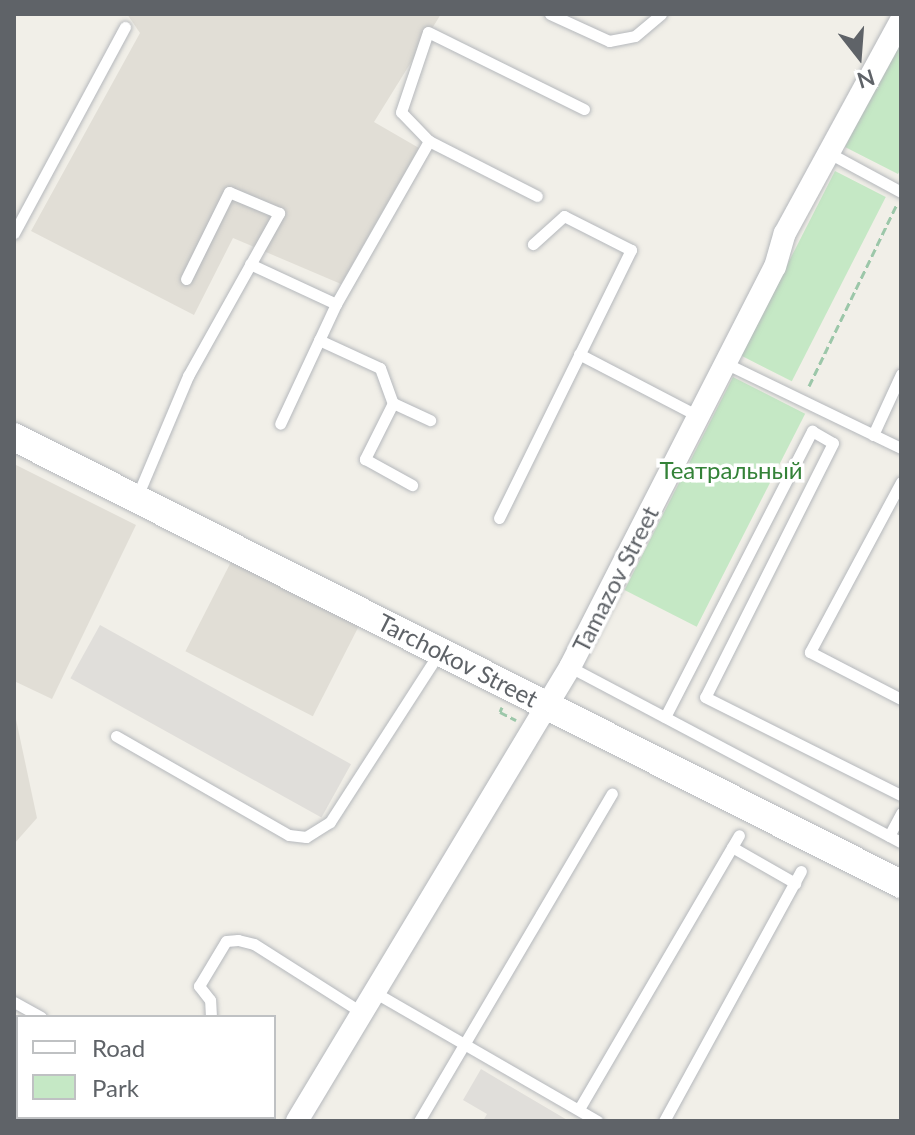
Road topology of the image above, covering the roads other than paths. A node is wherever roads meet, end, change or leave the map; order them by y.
1 (550, 14) edge
2 (661, 14) edge
3 (901, 20) edge
4 (125, 27) dead end
5 (584, 109) dead end
6 (429, 141) junction
7 (829, 153) junction
8 (901, 194) edge
9 (537, 196) dead end
10 (14, 233) edge
11 (533, 244) dead end
12 (250, 264) junction
13 (186, 279) dead end
14 (336, 304) junction
15 (319, 340) junction
16 (579, 354) junction
17 (725, 363) junction
18 (901, 374) edge
19 (393, 403) junction
20 (698, 416) junction
21 (430, 420) dead end
22 (280, 424) dead end
23 (873, 435) junction
24 (14, 437) edge
25 (901, 448) edge
26 (901, 482) edge
27 (412, 485) dead end
28 (136, 499) junction
29 (499, 518) dead end
30 (440, 651) junction
31 (570, 667) junction
32 (901, 699) edge
33 (545, 705) junction
34 (665, 717) junction
35 (116, 736) dead end
36 (612, 794) dead end
37 (901, 795) edge
38 (901, 813) edge
39 (739, 835) dead end
40 (889, 836) junction
41 (901, 842) edge
42 (732, 847) junction
43 (801, 871) dead end
44 (795, 883) junction
45 (901, 884) edge
46 (374, 992) junction
47 (14, 1002) edge
48 (361, 1012) junction
49 (37, 1015) edge
50 (211, 1015) edge
51 (464, 1048) junction
52 (579, 1109) junction
53 (297, 1121) edge
54 (419, 1121) edge
55 (597, 1121) edge
56 (664, 1121) edge

1 - 2 lane
3 - 7 street, Tamazov Street
4 - 10 lane
5 - 6 lane
6 - 9 lane
6 - 14 lane
7 - 8 lane
7 - 17 street, Tamazov Street
11 - 16 lane
12 - 13 lane
12 - 14 lane
12 - 28 lane
14 - 15 lane
15 - 19 lane
15 - 22 lane
16 - 20 lane
16 - 29 lane
17 - 20 street, Tamazov Street
17 - 23 lane
18 - 23 lane
19 - 21 lane
19 - 27 lane
20 - 31 street, Tamazov Street
23 - 25 lane
24 - 28 street, Tarchokov Street
26 - 32 lane
28 - 30 street, Tarchokov Street
30 - 33 street, Tarchokov Street
30 - 35 lane
31 - 33 street, Tamazov Street
31 - 34 lane
33 - 45 street, Tarchokov Street
33 - 46 street, Tamazov Street
34 - 37 lane
34 - 40 lane
36 - 51 lane
38 - 40 lane
39 - 42 lane
40 - 41 lane
42 - 44 lane
42 - 52 lane
43 - 44 lane
44 - 56 lane
46 - 48 street, Tamazov Street
46 - 51 lane
47 - 49 lane
48 - 50 lane
48 - 53 street, Tamazov Street
51 - 52 lane
51 - 54 lane
52 - 55 lane

